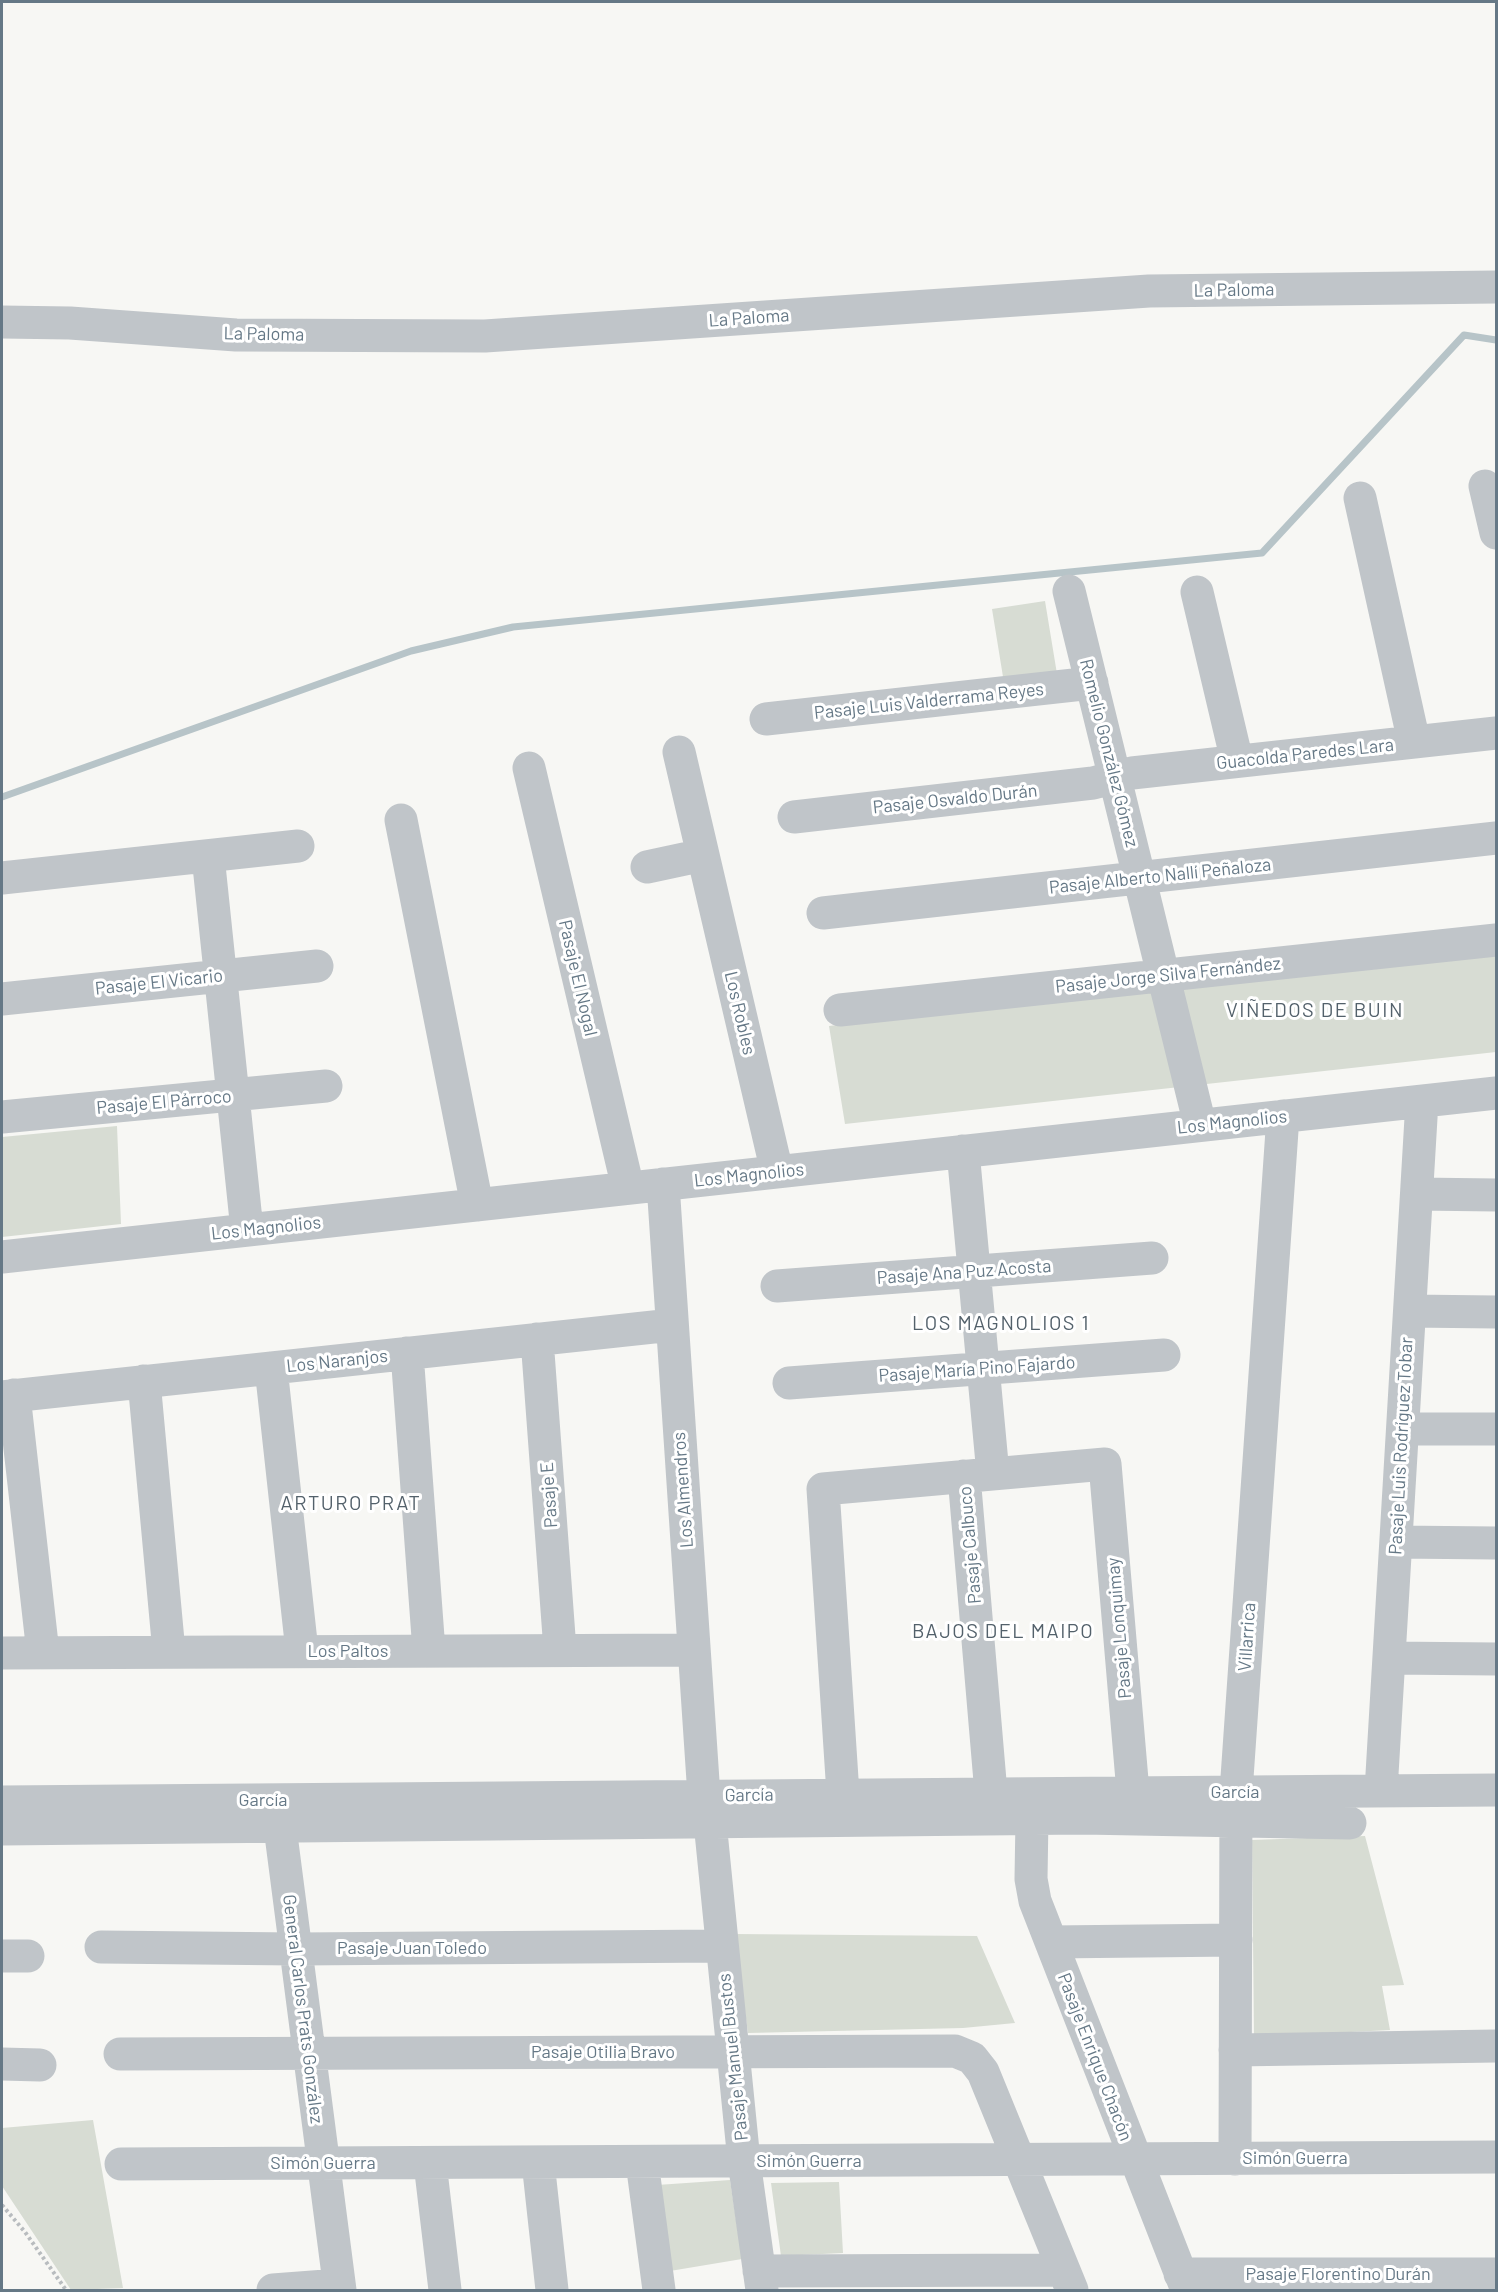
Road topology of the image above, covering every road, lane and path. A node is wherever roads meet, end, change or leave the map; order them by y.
1 (1497, 287) edge
2 (2, 322) edge
3 (1485, 486) dead end
4 (1360, 498) dead end
5 (1497, 533) edge
6 (1069, 591) dead end
7 (1197, 592) dead end
8 (1092, 683) junction
9 (766, 719) dead end
10 (1497, 733) edge
11 (1414, 742) junction
12 (679, 752) dead end
13 (1237, 761) junction
14 (529, 768) dead end
15 (1115, 777) junction
16 (794, 817) dead end
17 (401, 820) dead end
18 (1497, 838) edge
19 (298, 846) dead end
20 (703, 855) junction
21 (208, 856) junction
22 (647, 867) dead end
23 (2, 878) edge
24 (1139, 878) junction
25 (823, 913) dead end
26 (1497, 940) edge
27 (317, 966) dead end
28 (219, 976) junction
29 (1164, 976) junction
30 (2, 999) edge
31 (840, 1010) dead end
32 (326, 1086) dead end
33 (1497, 1093) edge
34 (232, 1095) junction
35 (1422, 1101) junction
36 (1283, 1116) junction
37 (2, 1117) edge
38 (1200, 1125) junction
39 (963, 1151) junction
40 (777, 1172) junction
41 (663, 1184) junction
42 (628, 1188) junction
43 (1417, 1194) junction
44 (1497, 1195) edge
45 (477, 1205) junction
46 (247, 1230) junction
47 (2, 1257) edge
48 (1152, 1257) dead end
49 (974, 1271) junction
50 (777, 1286) dead end
51 (1410, 1311) junction
52 (1497, 1312) edge
53 (672, 1324) junction
54 (537, 1339) junction
55 (408, 1353) junction
56 (1164, 1355) dead end
57 (271, 1368) junction
58 (983, 1369) junction
59 (144, 1382) junction
60 (789, 1383) dead end
61 (8, 1396) edge
62 (1403, 1429) junction
63 (1497, 1429) edge
64 (978, 1475) junction
65 (1396, 1542) junction
66 (1497, 1543) edge
67 (560, 1650) junction
68 (694, 1650) junction
69 (429, 1651) junction
70 (169, 1652) junction
71 (302, 1652) junction
72 (2, 1653) edge
73 (43, 1653) junction
74 (1389, 1658) junction
75 (1497, 1659) edge
76 (1497, 1790) edge
77 (1381, 1791) junction
78 (1133, 1792) junction
79 (991, 1793) junction
80 (843, 1794) junction
81 (2, 1802) edge
82 (1236, 1807) junction
83 (707, 1809) junction
84 (278, 1813) junction
85 (1032, 1818) junction
86 (1350, 1823) dead end
87 (2, 1829) edge
88 (1236, 1940) junction
89 (1050, 1942) junction
90 (722, 1946) junction
91 (101, 1947) dead end
92 (296, 1949) junction
93 (1497, 2046) edge
94 (1235, 2050) junction
95 (733, 2052) junction
96 (120, 2054) dead end
97 (309, 2054) junction
98 (2, 2064) edge
99 (40, 2065) dead end
100 (1497, 2157) edge
101 (1235, 2158) junction
102 (1134, 2159) junction
103 (1017, 2160) junction
104 (744, 2161) junction
105 (323, 2162) junction
106 (538, 2162) junction
107 (642, 2162) junction
108 (430, 2163) junction
109 (121, 2164) dead end
110 (2, 2205) edge
111 (1497, 2274) edge
112 (1068, 2280) edge
113 (761, 2281) edge
114 (1183, 2282) edge
115 (339, 2288) edge
116 (66, 2290) edge
117 (273, 2290) edge
118 (446, 2290) edge
119 (552, 2290) edge
120 (659, 2290) edge

1 - 2 street, La Paloma
3 - 5 street
4 - 11 street
6 - 8 street, Romelio González Gómez
7 - 13 street
8 - 9 street, Pasaje Luis Valderrama Reyes
8 - 15 street, Romelio González Gómez
10 - 11 street, Guacolda Paredes Lara
11 - 13 street, Guacolda Paredes Lara
12 - 20 street, Los Robles
13 - 15 street, Guacolda Paredes Lara
14 - 42 street, Pasaje El Nogal
15 - 16 street, Pasaje Osvaldo Durán
15 - 24 street, Romelio González Gómez
17 - 45 street
18 - 24 street, Pasaje Alberto Nallí Peñaloza
19 - 21 street
20 - 22 street
20 - 40 street, Los Robles
21 - 23 street
21 - 28 street
24 - 25 street, Pasaje Alberto Nallí Peñaloza
24 - 29 street, Romelio González Gómez
26 - 29 street, Pasaje Jorge Silva Fernández
27 - 28 street, Pasaje El Vicario
28 - 30 street, Pasaje El Vicario
28 - 34 street
29 - 31 street, Pasaje Jorge Silva Fernández
29 - 38 street, Romelio González Gómez
32 - 34 street, Pasaje El Párroco
33 - 35 street, Los Magnolios
34 - 37 street, Pasaje El Párroco
34 - 46 street
35 - 36 street, Los Magnolios
35 - 43 street, Pasaje Luis Rodríguez Tobar
36 - 38 street, Los Magnolios
36 - 82 street, Villarrica
38 - 39 street, Los Magnolios
39 - 40 street, Los Magnolios
39 - 49 street, Pasaje Calbuco
40 - 41 street, Los Magnolios
41 - 42 street, Los Magnolios
41 - 53 street, Los Almendros
42 - 45 street, Los Magnolios
43 - 44 street
43 - 51 street, Pasaje Luis Rodríguez Tobar
45 - 46 street, Los Magnolios
46 - 47 street, Los Magnolios
48 - 49 street, Pasaje Ana Puz Acosta
49 - 50 street, Pasaje Ana Puz Acosta
49 - 58 street, Pasaje Calbuco
51 - 52 street
51 - 62 street, Pasaje Luis Rodríguez Tobar
53 - 54 street, Los Naranjos
53 - 68 street, Los Almendros
54 - 55 street, Los Naranjos
54 - 67 street, Pasaje E
55 - 57 street, Los Naranjos
55 - 69 street
56 - 58 street, Pasaje María Pino Fajardo
57 - 59 street, Los Naranjos
57 - 71 street
58 - 60 street, Pasaje María Pino Fajardo
58 - 64 street, Pasaje Calbuco
59 - 61 street, Los Naranjos
59 - 70 street
61 - 73 street
62 - 63 street
62 - 65 street, Pasaje Luis Rodríguez Tobar
64 - 78 street, Pasaje Lonquimay
64 - 79 street, Pasaje Calbuco
64 - 80 street
65 - 66 street
65 - 74 street, Pasaje Luis Rodríguez Tobar
67 - 68 street, Los Paltos
67 - 69 street, Los Paltos
68 - 83 street, Los Almendros
69 - 71 street, Los Paltos
70 - 71 street, Los Paltos
70 - 73 street, Los Paltos
72 - 73 street, Los Paltos
74 - 75 street
74 - 77 street, Pasaje Luis Rodríguez Tobar
76 - 77 street, García
77 - 82 street, García
78 - 79 street, García
78 - 82 street, García
79 - 80 street, García
80 - 83 street, García
81 - 84 street, García
82 - 85 street, García
82 - 86 street, García
82 - 88 street, Villarrica
83 - 84 street, García
83 - 85 street, García
83 - 90 street, Pasaje Manuel Bustos
84 - 87 street, García
84 - 92 street, General Carlos Prats González
85 - 89 street, Pasaje Enrique Chacón
88 - 89 street
88 - 94 street, Villarrica
89 - 102 street, Pasaje Enrique Chacón
90 - 92 street, Pasaje Juan Toledo
90 - 95 street, Pasaje Manuel Bustos
91 - 92 street, Pasaje Juan Toledo
92 - 97 street, General Carlos Prats González
93 - 94 street
94 - 101 street, Villarrica
95 - 97 street, Pasaje Otilia Bravo
95 - 103 street, Pasaje Otilia Bravo
95 - 104 street, Pasaje Manuel Bustos
96 - 97 street, Pasaje Otilia Bravo
97 - 105 street, General Carlos Prats González
98 - 99 street
100 - 101 street, Simón Guerra
101 - 102 street, Simón Guerra
102 - 103 street, Simón Guerra
102 - 114 street, Pasaje Enrique Chacón
103 - 104 street, Simón Guerra
103 - 112 street, Pasaje Otilia Bravo
104 - 107 street, Simón Guerra
104 - 113 street, Pasaje Manuel Bustos
105 - 108 street, Simón Guerra
105 - 109 street, Simón Guerra
105 - 115 street, General Carlos Prats González
106 - 107 street, Simón Guerra
106 - 108 street, Simón Guerra
106 - 119 street
107 - 120 street
108 - 118 street
110 - 116 path
111 - 114 street, Pasaje Florentino Durán
112 - 113 street
115 - 117 street

